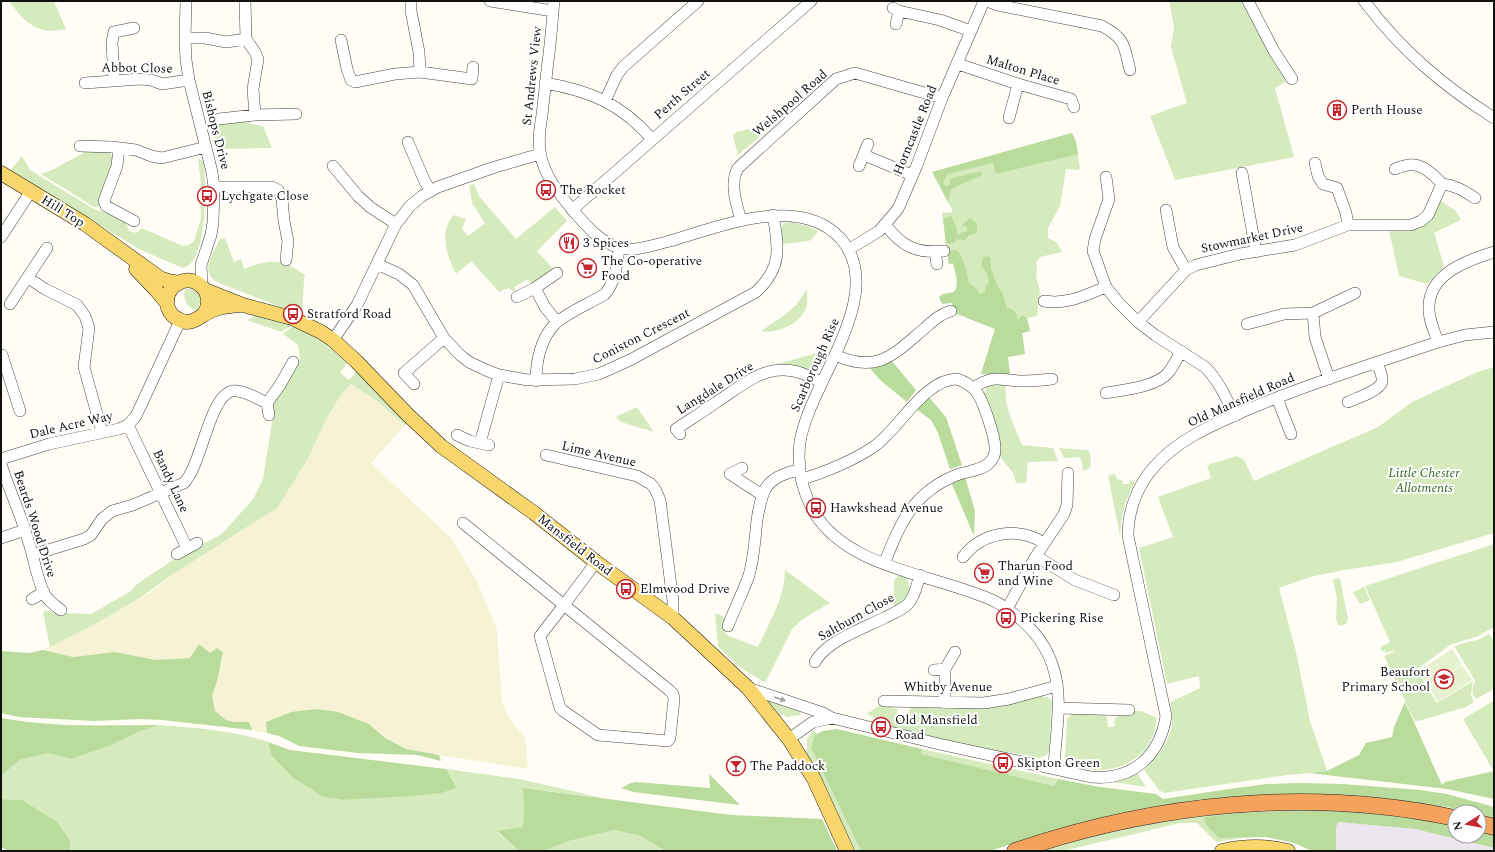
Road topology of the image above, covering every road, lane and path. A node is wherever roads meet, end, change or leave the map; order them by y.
1 (186, 1) edge
2 (245, 1) edge
3 (411, 1) edge
4 (490, 1) edge
5 (698, 1) edge
6 (811, 1) edge
7 (985, 1) edge
8 (1248, 1) edge
9 (1364, 1) edge
10 (553, 6) edge
11 (896, 24) dead end
12 (134, 28) dead end
13 (971, 31) junction
14 (185, 38) junction
15 (246, 39) junction
16 (341, 40) dead end
17 (958, 64) junction
18 (473, 67) dead end
19 (1130, 70) dead end
20 (420, 72) junction
21 (1292, 79) dead end
22 (189, 80) junction
23 (114, 81) junction
24 (85, 83) dead end
25 (545, 83) junction
26 (1018, 84) junction
27 (942, 98) junction
28 (605, 101) junction
29 (1074, 107) dead end
30 (296, 114) dead end
31 (255, 115) junction
32 (1009, 118) dead end
33 (1494, 118) edge
34 (219, 119) dead end
35 (652, 139) junction
36 (408, 142) dead end
37 (868, 144) dead end
38 (80, 146) dead end
39 (206, 147) junction
40 (119, 148) junction
41 (540, 154) junction
42 (864, 155) junction
43 (1314, 163) dead end
44 (333, 166) dead end
45 (859, 166) dead end
46 (1395, 168) dead end
47 (1, 173) edge
48 (1242, 173) dead end
49 (912, 175) junction
50 (1106, 177) dead end
51 (1442, 184) junction
52 (214, 187) junction
53 (30, 191) junction
54 (431, 191) junction
55 (1475, 198) dead end
56 (572, 210) junction
57 (1166, 210) dead end
58 (773, 215) junction
59 (134, 221) dead end
60 (741, 221) junction
61 (396, 224) junction
62 (885, 224) junction
63 (1348, 225) junction
64 (1, 238) edge
65 (47, 248) dead end
66 (619, 248) junction
67 (848, 250) junction
68 (1256, 252) junction
69 (1494, 252) edge
70 (124, 253) junction
71 (286, 260) dead end
72 (201, 264) junction
73 (377, 264) junction
74 (937, 264) dead end
75 (1186, 270) junction
76 (557, 273) dead end
77 (28, 278) junction
78 (182, 282) junction
79 (1106, 286) junction
80 (204, 288) junction
81 (535, 288) junction
82 (1355, 293) dead end
83 (517, 296) dead end
84 (1044, 301) dead end
85 (167, 303) junction
86 (10, 304) dead end
87 (243, 305) junction
88 (951, 311) dead end
89 (1313, 313) junction
90 (204, 314) junction
91 (180, 321) junction
92 (557, 322) junction
93 (1138, 322) junction
94 (1247, 324) dead end
95 (1494, 332) edge
96 (444, 338) junction
97 (333, 340) junction
98 (1438, 342) junction
99 (1181, 352) junction
100 (2, 355) dead end
101 (835, 355) junction
102 (293, 362) dead end
103 (1377, 363) junction
104 (499, 375) junction
105 (5, 376) edge
106 (1052, 379) dead end
107 (1329, 379) junction
108 (536, 381) junction
109 (821, 382) junction
110 (414, 384) dead end
111 (973, 388) junction
112 (1106, 393) dead end
113 (1277, 398) junction
114 (1348, 402) dead end
115 (267, 403) junction
116 (20, 411) dead end
117 (268, 415) dead end
118 (1235, 416) junction
119 (128, 425) junction
120 (102, 432) junction
121 (680, 434) dead end
122 (1291, 434) dead end
123 (457, 435) dead end
124 (546, 456) dead end
125 (1, 459) edge
126 (1, 464) edge
127 (742, 468) dead end
128 (1068, 473) dead end
129 (801, 474) junction
130 (161, 493) junction
131 (762, 495) junction
132 (463, 524) dead end
133 (25, 530) junction
134 (1, 538) edge
135 (1044, 543) junction
136 (177, 554) dead end
137 (32, 555) junction
138 (1036, 556) junction
139 (963, 557) dead end
140 (596, 562) junction
141 (884, 564) junction
142 (920, 575) junction
143 (44, 592) junction
144 (1114, 595) dead end
145 (32, 599) dead end
146 (564, 605) junction
147 (1007, 609) junction
148 (61, 610) dead end
149 (673, 618) junction
150 (728, 626) dead end
151 (955, 652) dead end
152 (815, 662) dead end
153 (1057, 686) junction
154 (748, 688) junction
155 (884, 701) dead end
156 (945, 703) junction
157 (1058, 708) junction
158 (1129, 710) dead end
159 (832, 718) junction
160 (789, 739) junction
161 (1054, 768) junction
162 (1447, 817) edge
163 (847, 851) edge
164 (1015, 851) edge
165 (1222, 851) edge
166 (1288, 851) edge

1 - 14 street, Bishops Drive
2 - 15 street
3 - 20 street
4 - 10 street
5 - 28 street
6 - 35 street, Perth Street
7 - 13 street, Horncastle Road
7 - 19 street
8 - 21 street
9 - 33 street
10 - 25 street, St Andrews View
11 - 13 street
12 - 23 street
13 - 17 street, Horncastle Road
14 - 15 street
14 - 22 street, Bishops Drive
15 - 31 street
16 - 20 street
17 - 26 street, Malton Place
17 - 27 street, Horncastle Road
18 - 20 street
22 - 23 street, Abbot Close
22 - 39 street, Bishops Drive
23 - 24 street, Abbot Close
25 - 28 street
25 - 41 street, St Andrews View
26 - 29 street, Malton Place
26 - 32 street
27 - 49 street, Horncastle Road
27 - 60 street, Welshpool Road
28 - 35 street
30 - 31 street
31 - 34 street
35 - 56 street, Perth Street
36 - 54 street
37 - 42 street
38 - 40 street
39 - 40 street
39 - 52 street, Bishops Drive
40 - 59 street
41 - 54 street
41 - 56 street, Scarborough Rise
42 - 45 street
42 - 49 street
43 - 63 street
44 - 61 street
46 - 51 street
47 - 53 main road, Hill Top
48 - 68 street
49 - 62 street, Horncastle Road
50 - 79 street
51 - 55 street
51 - 63 street, Stowmarket Drive
52 - 71 street
52 - 72 street, Bishops Drive
53 - 64 street
53 - 70 main road, Hill Top
54 - 61 street
56 - 66 street, Scarborough Rise
57 - 75 street
58 - 60 street, Scarborough Rise
58 - 67 street, Scarborough Rise
58 - 108 street, Coniston Crescent
60 - 66 street, Scarborough Rise
61 - 73 street
62 - 67 street, Horncastle Road
62 - 74 street
63 - 68 street, Stowmarket Drive
65 - 77 street
66 - 92 street
67 - 101 street, Scarborough Rise
68 - 75 street, Stowmarket Drive
69 - 98 street
70 - 78 main road
70 - 85 main road
72 - 78 street, Bishops Drive
72 - 80 street, Bishops Drive
73 - 96 street, Coniston Crescent
73 - 97 street
75 - 93 street, Stowmarket Drive
76 - 81 street
77 - 86 street
77 - 120 street
78 - 80 main road
78 - 85 main road
79 - 84 street
79 - 93 street
80 - 87 main road
80 - 90 main road
81 - 83 street
81 - 92 street
82 - 89 street
85 - 91 main road
87 - 90 main road
87 - 97 main road, Mansfield Road
88 - 101 street
89 - 94 street
89 - 107 street
90 - 91 main road
91 - 119 street, Dale Acre Way
92 - 108 street
93 - 99 street
95 - 98 street, Old Mansfield Road
96 - 104 street, Coniston Crescent
96 - 110 street
97 - 140 main road, Mansfield Road
98 - 103 street, Old Mansfield Road
99 - 112 street
99 - 118 street
100 - 105 street
101 - 109 street, Scarborough Rise
102 - 115 street
103 - 107 street, Old Mansfield Road
103 - 114 street
104 - 108 street, Coniston Crescent
104 - 123 street
105 - 116 street
106 - 111 street
107 - 113 street, Old Mansfield Road
109 - 121 street, Langdale Drive
109 - 129 street, Scarborough Rise
111 - 129 street
111 - 141 street
113 - 118 street, Old Mansfield Road
113 - 122 street
115 - 117 street
115 - 130 street
118 - 161 street, Old Mansfield Road
119 - 120 street, Dale Acre Way
119 - 130 street, Bandy Lane
120 - 125 street, Dale Acre Way
124 - 149 street, Lime Avenue
126 - 133 street, Beards Wood Drive
127 - 131 street
128 - 135 street
129 - 131 street
129 - 141 street, Scarborough Rise
130 - 136 street, Bandy Lane
130 - 137 street
131 - 150 street
132 - 146 street
133 - 134 street
133 - 137 street, Beards Wood Drive
135 - 138 street
135 - 139 street
137 - 143 street, Beards Wood Drive
138 - 144 street
138 - 147 street
140 - 146 street
140 - 149 main road, Mansfield Road
141 - 142 street, Scarborough Rise
142 - 147 street, Scarborough Rise
142 - 152 street, Saltburn Close
143 - 145 street, Beards Wood Drive
143 - 148 street, Beards Wood Drive
146 - 146 street
147 - 153 street, Scarborough Rise
149 - 154 main road, Mansfield Road
151 - 156 street
153 - 156 street, Whitby Avenue
153 - 157 street, Scarborough Rise
154 -> 159 street, Old Mansfield Road
154 - 160 main road, Mansfield Road
155 - 156 street, Whitby Avenue
157 - 158 street
157 - 161 street, Scarborough Rise
159 - 160 street, Old Mansfield Road
159 - 161 street, Old Mansfield Road
160 - 163 main road, Mansfield Road
162 - 164 highway
165 - 166 main road

